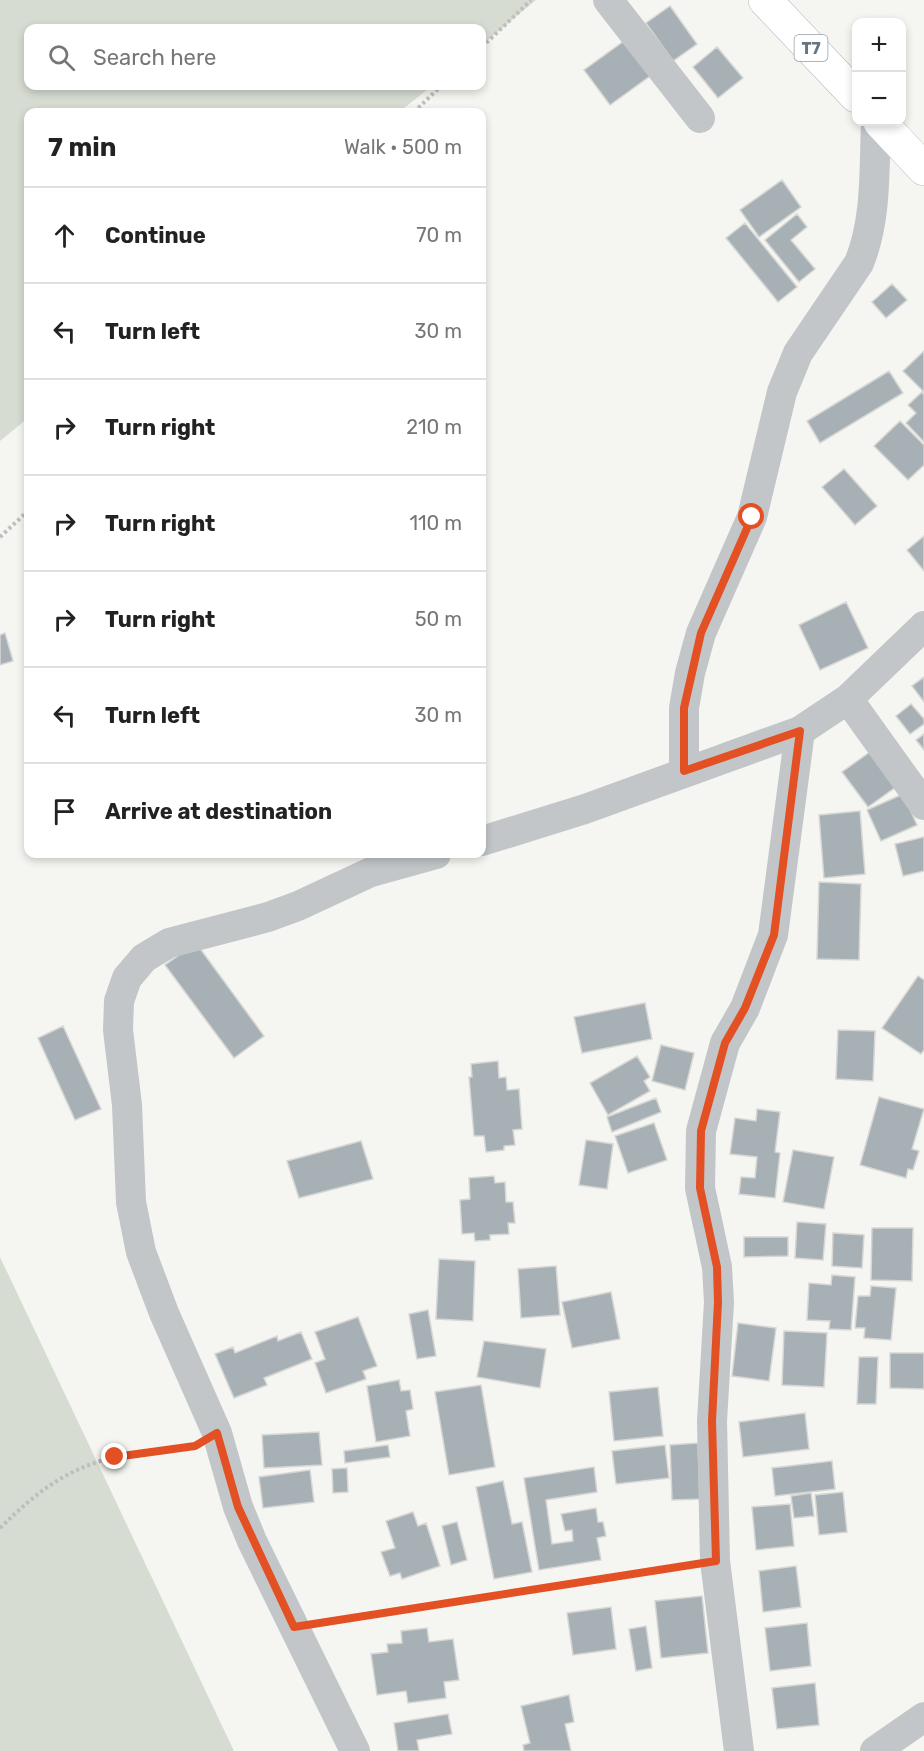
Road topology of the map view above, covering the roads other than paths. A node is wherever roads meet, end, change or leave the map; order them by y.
1 (608, 0) edge
2 (765, 0) edge
3 (852, 92) edge
4 (700, 118) dead end
5 (878, 126) edge
6 (882, 126) edge
7 (924, 169) edge
8 (924, 626) edge
9 (848, 699) junction
10 (800, 731) junction
11 (684, 771) junction
12 (924, 805) edge
13 (486, 840) edge
14 (422, 858) edge
15 (924, 1717) edge
16 (355, 1751) edge
17 (739, 1751) edge
18 (875, 1751) edge

1 - 4 street
2 - 3 highway, T7
5 - 11 street
6 - 7 highway
8 - 9 street
9 - 10 street
9 - 12 street
10 - 11 street
10 - 17 street
11 - 13 street
14 - 16 street
15 - 18 street

